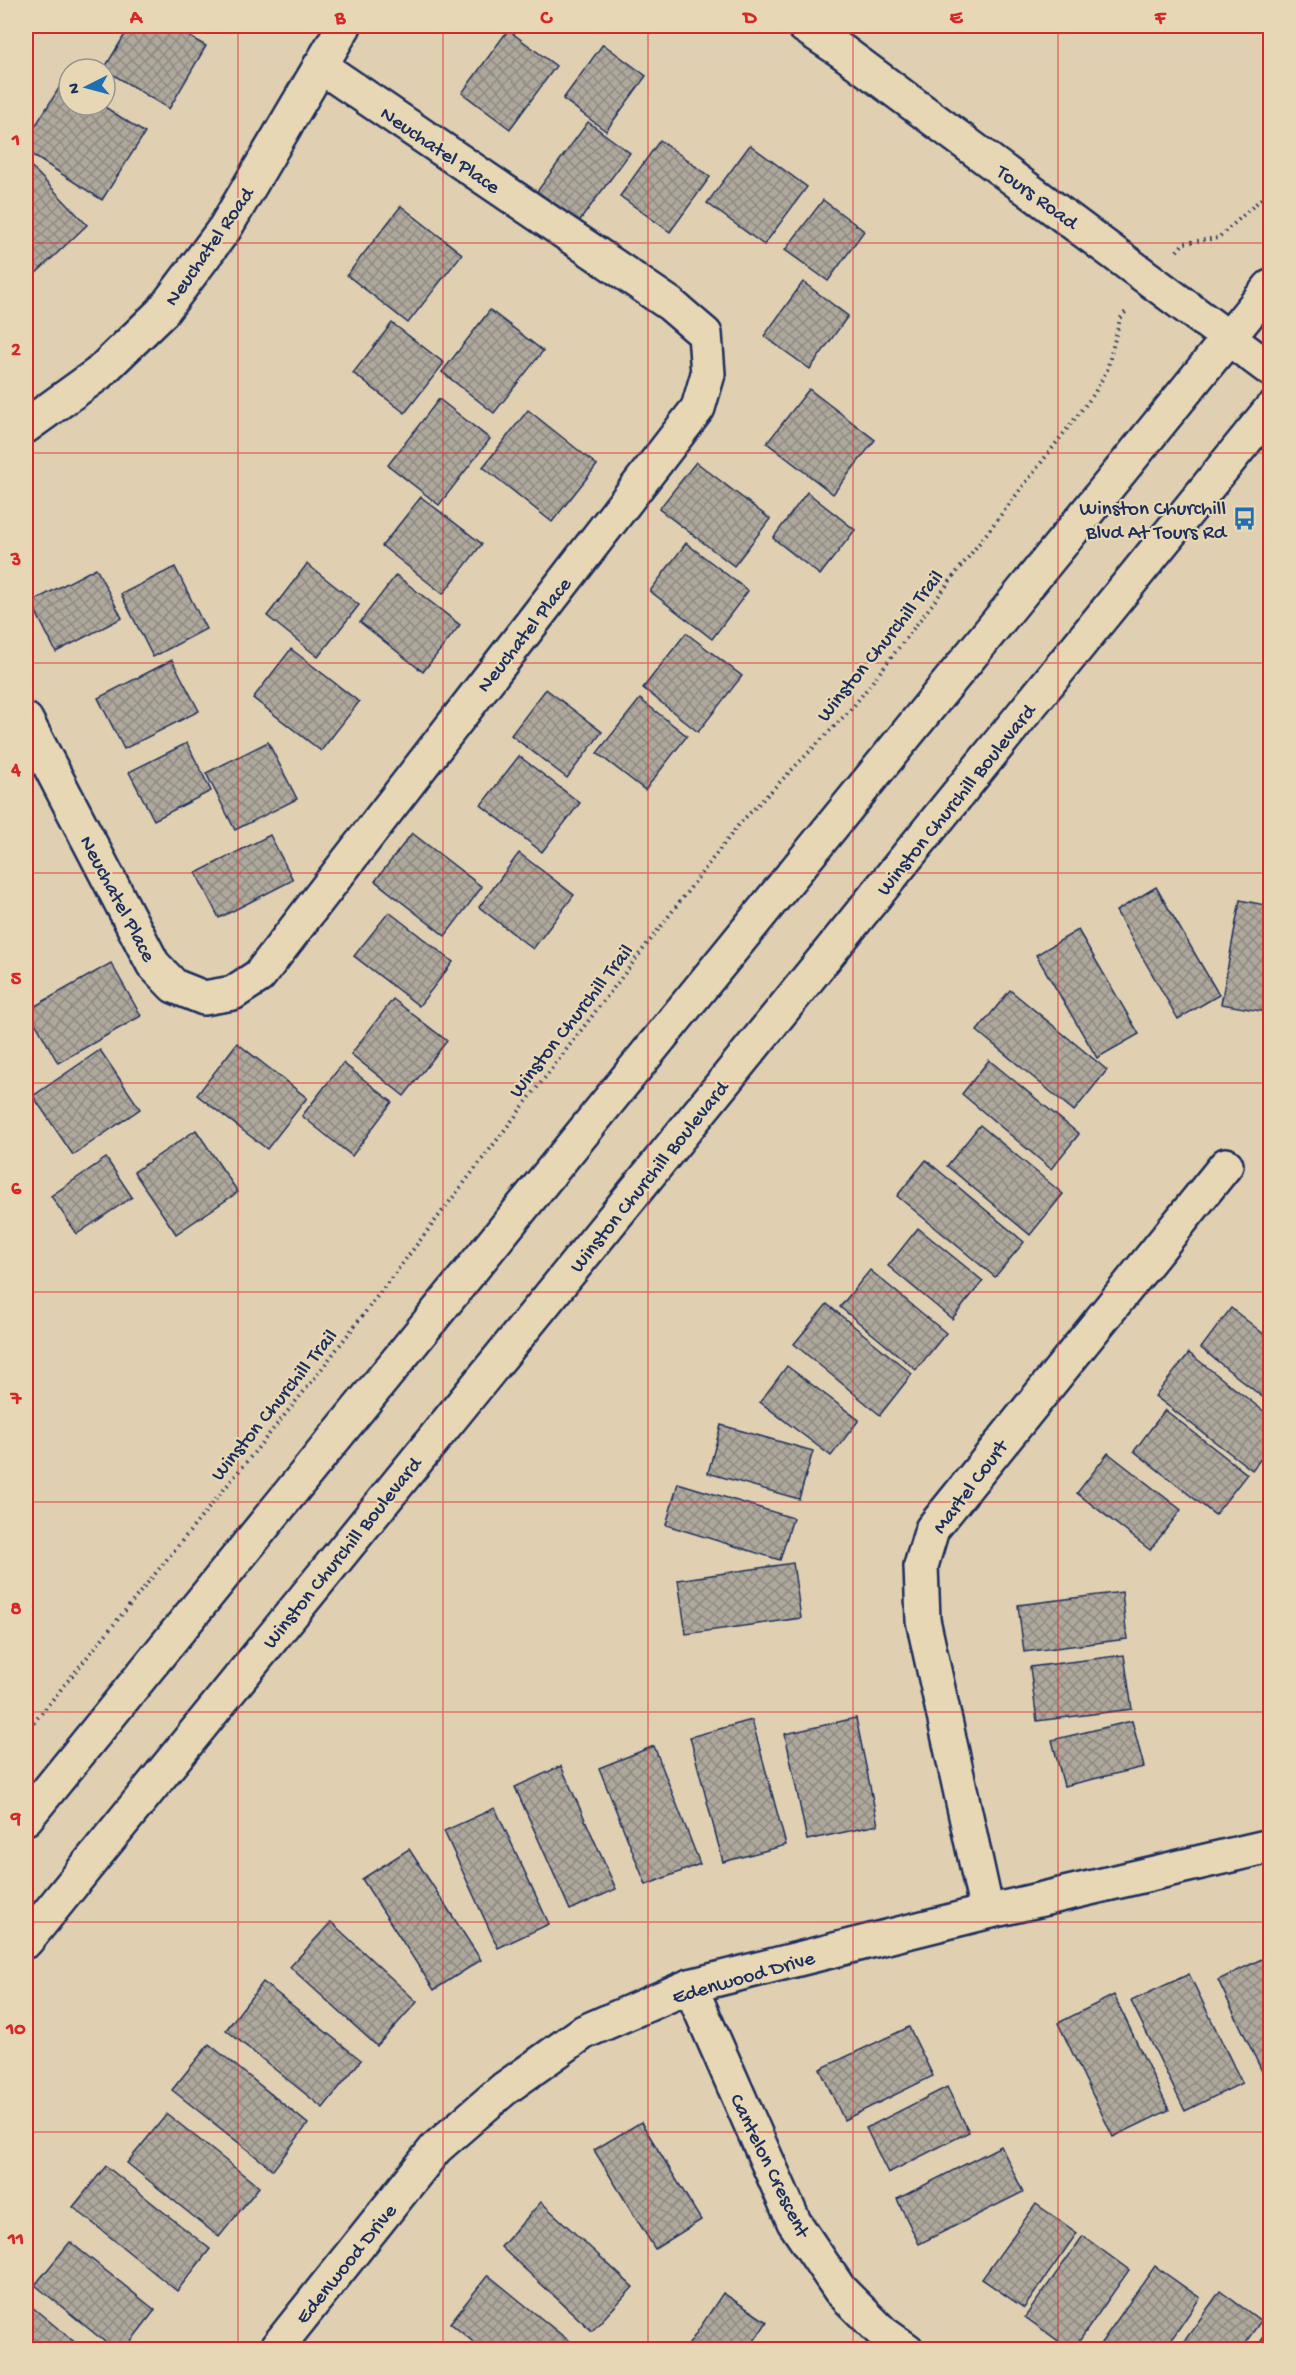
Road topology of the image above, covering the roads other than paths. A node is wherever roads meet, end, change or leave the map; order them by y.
1 (344, 26) edge
2 (804, 26) edge
3 (320, 66) junction
4 (1270, 287) edge
5 (1229, 338) junction
6 (1270, 369) edge
7 (1270, 410) edge
8 (26, 426) edge
9 (26, 720) edge
10 (1226, 1165) dead end
11 (26, 1818) edge
12 (1270, 1846) edge
13 (987, 1912) junction
14 (26, 1941) edge
15 (690, 1986) junction
16 (275, 2349) edge
17 (907, 2349) edge

1 - 3 street, Neuchatel Road
2 - 5 street, Tours Road
3 - 8 street, Neuchatel Road
3 - 9 street, Neuchatel Place
4 - 5 street
5 - 6 street, Tours Road
5 - 11 street
7 - 14 street, Winston Churchill Boulevard
10 - 13 street, Martel Court
12 - 13 street, Edenwood Drive
13 - 15 street, Edenwood Drive
15 - 16 street, Edenwood Drive
15 - 17 street, Cantelon Crescent

